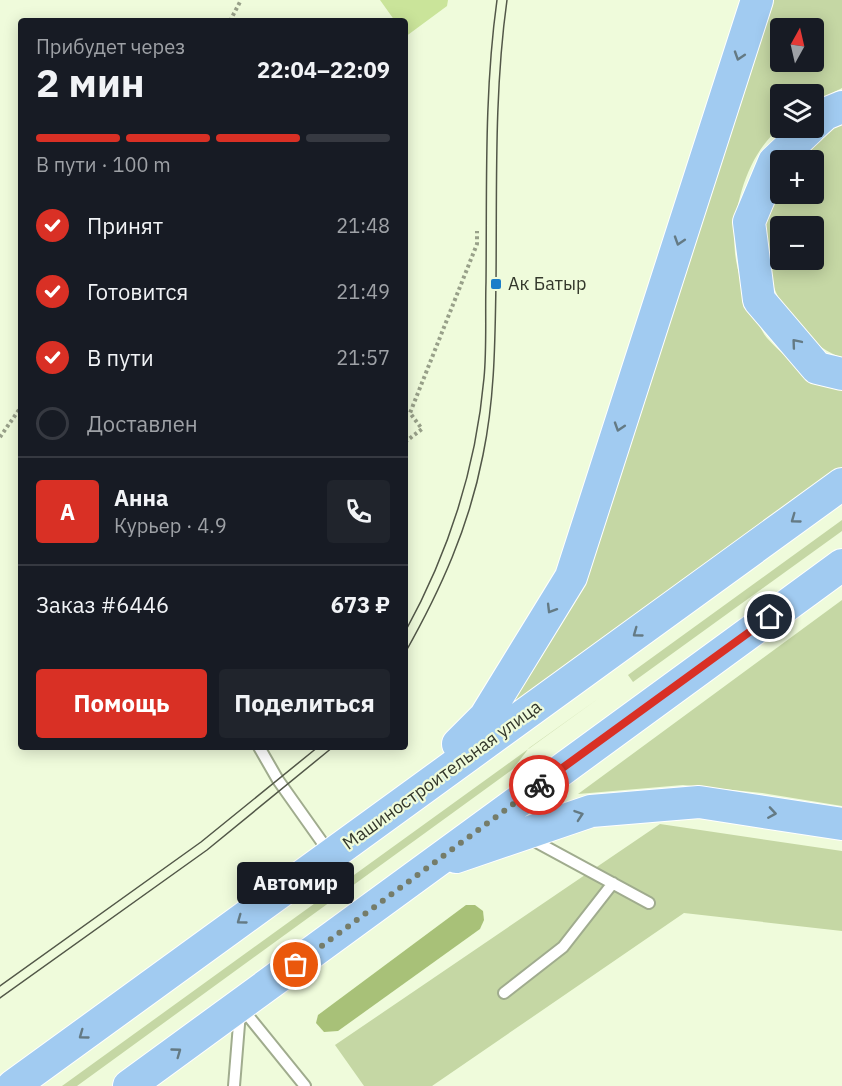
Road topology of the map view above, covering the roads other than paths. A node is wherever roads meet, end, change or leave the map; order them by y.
1 (757, 0) edge
2 (842, 107) edge
3 (824, 115) edge
4 (799, 138) edge
5 (842, 374) edge
6 (842, 484) edge
7 (842, 565) edge
8 (261, 750) edge
9 (381, 819) junction
10 (842, 824) edge
11 (523, 834) junction
12 (331, 855) junction
13 (424, 868) junction
14 (613, 883) junction
15 (649, 903) dead end
16 (504, 993) dead end
17 (241, 1006) junction
18 (13, 1086) edge
19 (129, 1086) edge
20 (234, 1086) edge
21 (305, 1086) edge

1 -> 9 main road
2 - 3 main road
5 -> 4 main road
6 -> 9 main road, Машиностроительная улица
7 - 13 main road
8 - 12 lane
9 - 12 main road, Машиностроительная улица
11 -> 10 main road
11 - 13 main road
11 - 14 lane
12 -> 18 main road, Машиностроительная улица
13 - 17 main road
14 - 15 lane
14 - 16 lane
19 -> 17 main road
17 - 20 lane
17 - 21 lane

